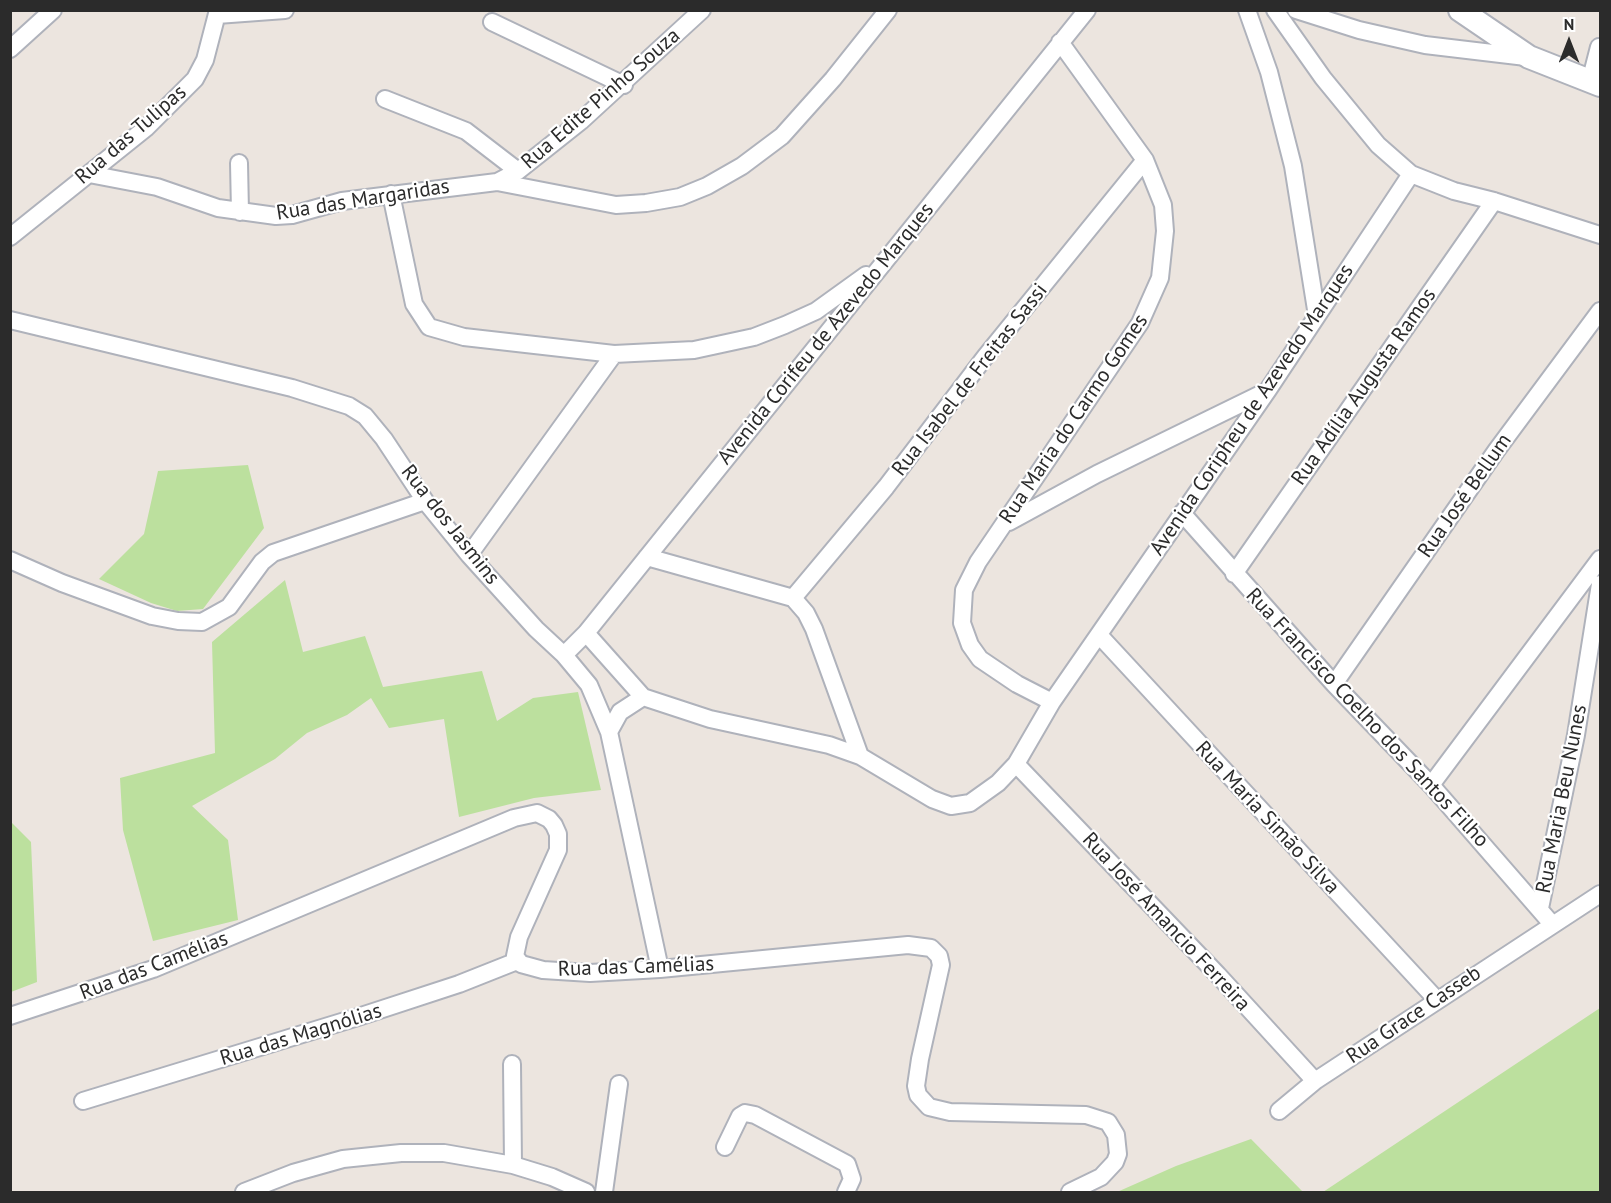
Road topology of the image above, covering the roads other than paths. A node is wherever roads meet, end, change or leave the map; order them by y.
1 (53, 10) edge
2 (285, 10) edge
3 (702, 10) edge
4 (888, 10) edge
5 (1087, 10) edge
6 (1247, 10) edge
7 (1275, 10) edge
8 (1296, 10) edge
9 (1460, 10) edge
10 (218, 13) edge
11 (492, 22) dead end
12 (1060, 42) junction
13 (1599, 47) edge
14 (10, 49) edge
15 (1529, 57) junction
16 (1595, 83) edge
17 (624, 85) junction
18 (385, 99) dead end
19 (1145, 160) junction
20 (239, 163) dead end
21 (518, 171) junction
22 (89, 174) junction
23 (1411, 174) junction
24 (497, 182) junction
25 (391, 194) junction
26 (1494, 201) junction
27 (240, 213) junction
28 (1600, 235) edge
29 (10, 237) edge
30 (884, 262) junction
31 (1600, 310) edge
32 (1317, 316) junction
33 (10, 320) edge
34 (614, 354) junction
35 (1268, 390) junction
36 (425, 501) junction
37 (1182, 513) junction
38 (1005, 524) junction
39 (469, 555) junction
40 (647, 557) junction
41 (1600, 559) edge
42 (10, 560) edge
43 (1234, 574) junction
44 (1600, 584) edge
45 (793, 598) junction
46 (586, 633) junction
47 (1100, 635) junction
48 (564, 655) junction
49 (1334, 684) junction
50 (643, 697) junction
51 (1052, 702) junction
52 (609, 732) junction
53 (860, 756) junction
54 (1016, 764) junction
55 (1431, 785) junction
56 (1600, 894) edge
57 (1540, 908) junction
58 (1552, 924) junction
59 (517, 961) junction
60 (660, 969) junction
61 (1436, 999) junction
62 (10, 1016) edge
63 (512, 1064) dead end
64 (1315, 1081) junction
65 (618, 1084) dead end
66 (83, 1101) dead end
67 (1279, 1111) dead end
68 (725, 1147) dead end
69 (513, 1165) junction
70 (244, 1192) edge
71 (586, 1192) edge
72 (604, 1192) edge
73 (846, 1192) edge
74 (1070, 1192) edge

1 - 14 street
2 - 10 street
3 - 17 street, Rua Edite Pinho Souza
4 - 24 street, Rua das Margaridas
5 - 12 street, Avenida Corifeu de Azevedo Marques
6 - 32 street
7 - 23 street
8 - 15 street
9 - 15 street
10 - 22 street, Rua das Tulipas
11 - 17 street
12 - 19 street, Rua Maria do Carmo Gomes
12 - 30 street, Avenida Corifeu de Azevedo Marques
13 - 16 street
15 - 16 street
17 - 21 street, Rua Edite Pinho Souza
18 - 21 street
19 - 38 street, Rua Maria do Carmo Gomes
19 - 45 street, Rua Isabel de Freitas Sassi
20 - 27 street
21 - 24 street, Rua Edite Pinho Souza
22 - 27 street, Rua das Margaridas
22 - 29 street, Rua das Tulipas
23 - 26 street
23 - 32 street, Avenida Coripheu de Azevedo Marques
24 - 25 street, Rua das Margaridas
25 - 27 street, Rua das Margaridas
25 - 34 street
26 - 28 street
26 - 43 street, Rua Adília Augusta Ramos
30 - 34 street
30 - 40 street, Avenida Corifeu de Azevedo Marques
31 - 49 street, Rua José Bellum
32 - 35 street, Avenida Coripheu de Azevedo Marques
33 - 36 street, Rua dos Jasmins
34 - 39 street
35 - 37 street, Avenida Coripheu de Azevedo Marques
35 - 38 street
36 - 39 street, Rua dos Jasmins
36 - 42 street
37 - 43 street, Rua Francisco Coelho dos Santos Filho
37 - 47 street, Avenida Coripheu de Azevedo Marques
38 - 51 street, Rua Maria do Carmo Gomes
39 - 48 street, Rua dos Jasmins
40 - 45 street
40 - 46 street, Avenida Corifeu de Azevedo Marques
41 - 55 street
43 - 49 street, Rua Francisco Coelho dos Santos Filho
44 - 57 street, Rua Maria Beu Nunes
45 - 53 street
46 - 48 street, Avenida Corifeu de Azevedo Marques
46 - 50 street
47 - 51 street, Avenida Coripheu de Azevedo Marques
47 - 61 street, Rua Maria Simão Silva
48 - 52 street, Rua dos Jasmins
49 - 55 street, Rua Francisco Coelho dos Santos Filho
50 - 52 street
50 - 53 street
51 - 54 street, Avenida Coripheu de Azevedo Marques
52 - 60 street, Rua dos Jasmins
53 - 54 street, Avenida Coripheu de Azevedo Marques
54 - 64 street, Rua José Amancio Ferreira
55 - 57 street, Rua Francisco Coelho dos Santos Filho
56 - 58 street, Rua Grace Casseb
57 - 58 street, Rua Francisco Coelho dos Santos Filho
58 - 61 street, Rua Grace Casseb
59 - 60 street, Rua das Camélias
59 - 62 street, Rua das Camélias
59 - 66 street, Rua das Magnólias
60 - 74 street, Rua das Camélias
61 - 64 street, Rua Grace Casseb
63 - 69 street
64 - 67 street, Rua Grace Casseb
65 - 72 street
68 - 73 street
69 - 70 street
69 - 71 street

